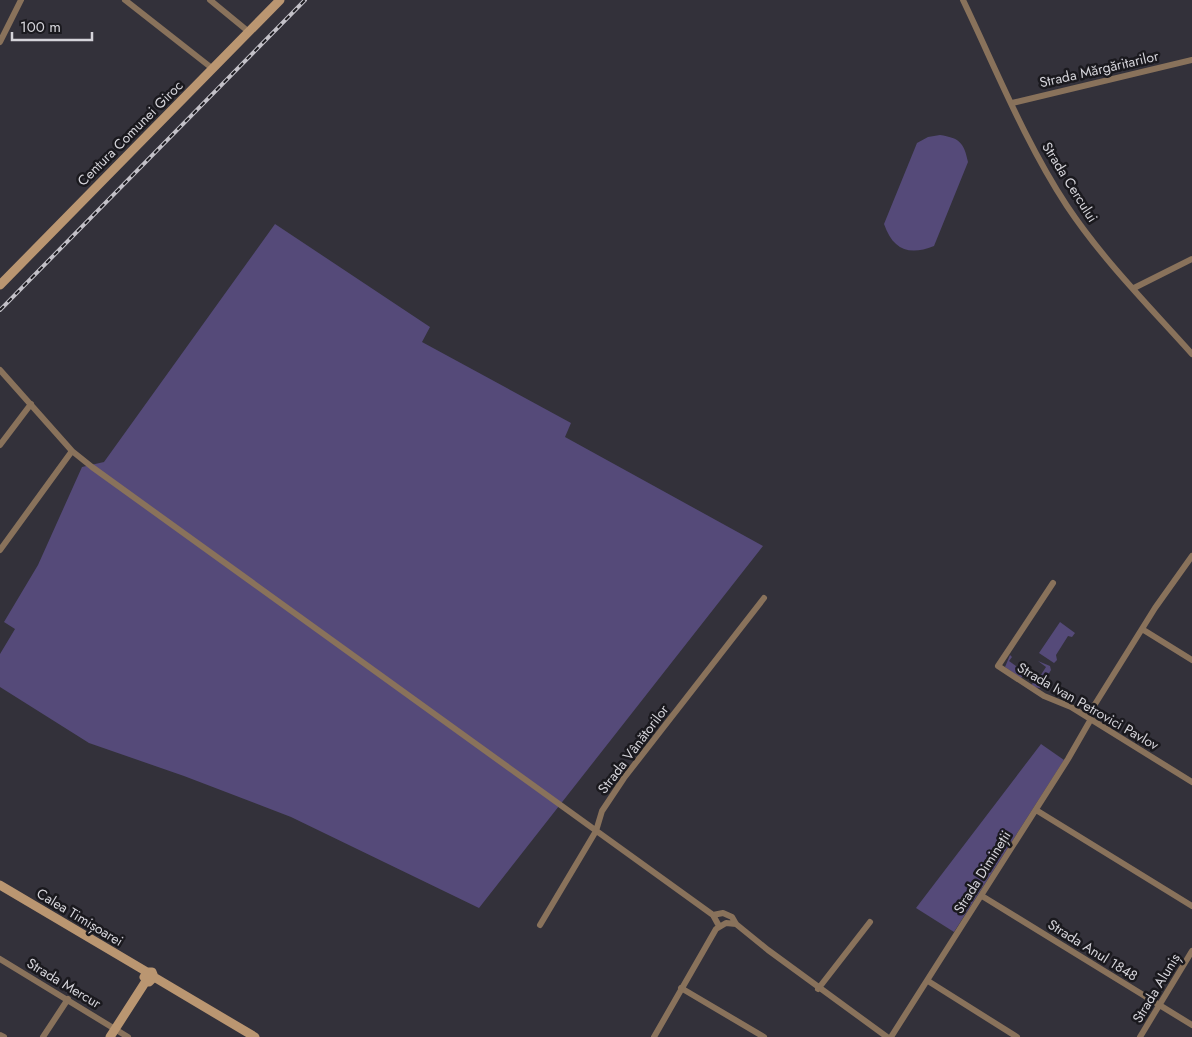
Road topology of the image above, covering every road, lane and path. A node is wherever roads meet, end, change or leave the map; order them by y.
1 (21, 0) edge
2 (126, 0) edge
3 (210, 0) edge
4 (280, 0) edge
5 (962, 0) edge
6 (249, 32) junction
7 (0, 42) edge
8 (1192, 60) edge
9 (213, 69) junction
10 (1012, 102) junction
11 (1192, 259) edge
12 (0, 285) edge
13 (1134, 288) junction
14 (1192, 354) edge
15 (0, 370) edge
16 (31, 404) junction
17 (0, 444) edge
18 (72, 451) junction
19 (0, 550) edge
20 (1192, 556) edge
21 (1053, 583) dead end
22 (764, 598) dead end
23 (1142, 629) junction
24 (1192, 660) edge
25 (1089, 718) junction
26 (1192, 782) edge
27 (1036, 810) junction
28 (596, 831) junction
29 (0, 885) edge
30 (0, 891) edge
31 (982, 896) junction
32 (1192, 906) edge
33 (713, 915) junction
34 (870, 922) dead end
35 (736, 924) junction
36 (540, 925) dead end
37 (718, 926) junction
38 (1192, 951) edge
39 (0, 960) edge
40 (149, 977) junction
41 (928, 982) junction
42 (680, 988) junction
43 (818, 989) junction
44 (68, 999) junction
45 (1160, 1005) junction
46 (1192, 1025) edge
47 (112, 1033) edge
48 (0, 1035) edge
49 (4, 1037) edge
50 (43, 1037) edge
51 (128, 1037) edge
52 (244, 1037) edge
53 (255, 1037) edge
54 (654, 1037) edge
55 (764, 1037) edge
56 (887, 1037) edge
57 (891, 1037) edge
58 (1018, 1037) edge
59 (1140, 1037) edge

1 - 7 street
2 - 9 street
3 - 6 street
4 - 6 main road, Centura Comunei Giroc
5 - 10 street, Strada Cercului
6 - 9 main road, Centura Comunei Giroc
8 - 10 street, Strada Mărgăritarilor
9 - 12 main road, Centura Comunei Giroc
10 - 13 street, Strada Cercului
11 - 13 street
13 - 14 street, Strada Cercului
15 - 16 street
16 - 17 street
16 - 18 street
18 - 19 street
18 - 28 street
20 - 23 street, Strada Dimineții
21 - 25 street, Strada Ivan Petrovici Pavlov
22 - 28 street, Strada Vânătorilor
23 - 24 street
23 - 25 street, Strada Dimineții
25 - 26 street, Strada Ivan Petrovici Pavlov
25 - 27 street, Strada Dimineții
27 - 31 street, Strada Dimineții
27 - 32 street
28 - 33 street
28 - 36 street, Strada Vânătorilor
29 - 40 main road, Calea Timișoarei
30 - 40 main road, Calea Timișoarei
31 - 41 street, Strada Dimineții
31 - 45 street, Strada Anul 1848
33 - 35 street
33 - 37 street
34 - 43 street
35 - 37 street
35 - 43 street
37 - 42 street
38 - 45 street, Strada Aluniș
39 - 44 street, Strada Mercur
40 - 47 main road
40 - 52 main road, Calea Timișoarei
40 - 53 main road, Calea Timișoarei
41 - 57 street, Strada Dimineții
41 - 58 street
42 - 54 street
42 - 55 street
43 - 56 street
44 - 47 street, Strada Mercur
44 - 50 street
45 - 46 street, Strada Anul 1848
45 - 59 street, Strada Aluniș
47 - 51 street, Strada Mercur
48 - 49 street

